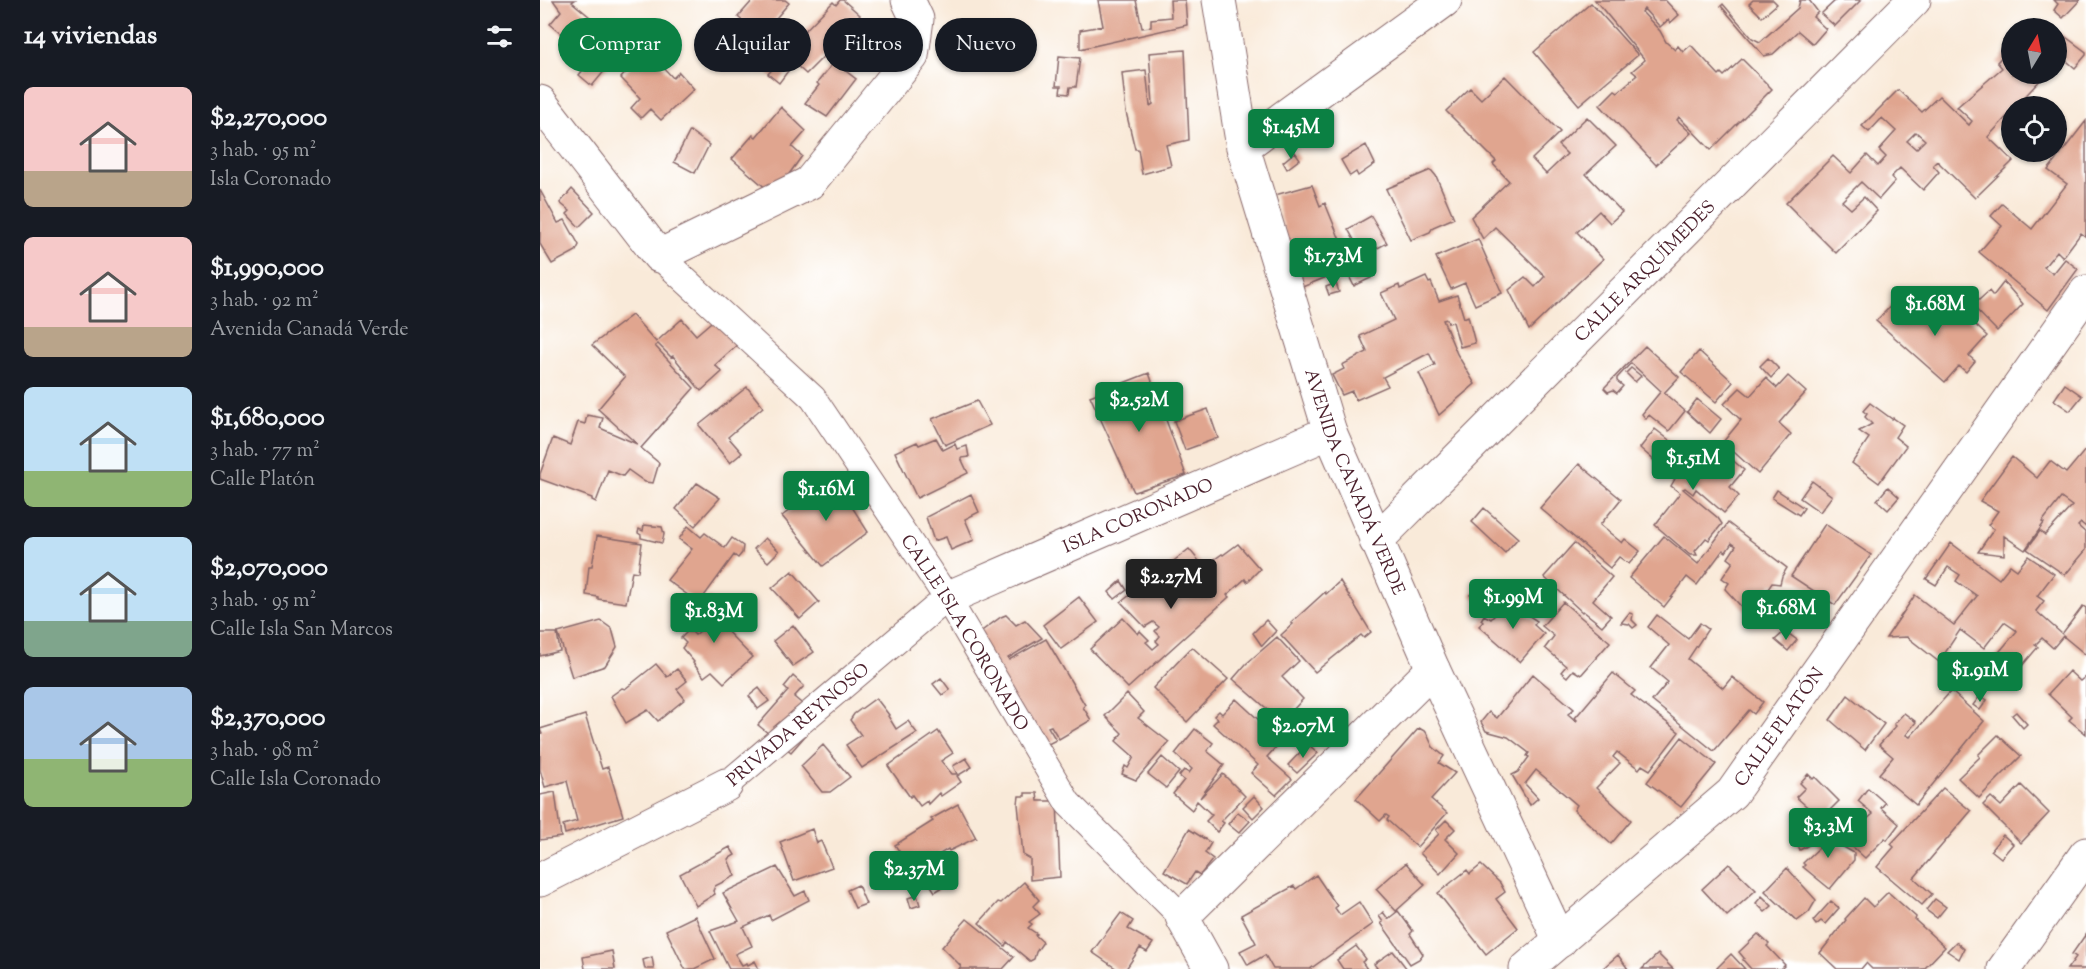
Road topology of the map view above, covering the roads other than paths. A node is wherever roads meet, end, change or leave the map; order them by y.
1 (908, 0) edge
2 (1219, 0) edge
3 (1445, 0) edge
4 (1914, 0) edge
5 (540, 102) edge
6 (1244, 147) junction
7 (659, 256) junction
8 (2086, 292) edge
9 (1330, 432) junction
10 (1376, 541) junction
11 (947, 598) junction
12 (1433, 669) junction
13 (726, 785) joint
14 (2086, 854) edge
15 (540, 880) edge
16 (1182, 917) junction
17 (1560, 942) junction
18 (1211, 969) edge
19 (1526, 969) edge
20 (2004, 969) edge

1 - 7 street
2 - 6 street, AVENIDA CANADÁ VERDE
3 - 6 street
4 - 10 street, CALLE ARQUÍMEDES
5 - 7 street, CALLE ISLA CORONADO
6 - 9 street, AVENIDA CANADÁ VERDE
7 - 11 street, CALLE ISLA CORONADO
8 - 17 street, CALLE PLATÓN
9 - 10 street, AVENIDA CANADÁ VERDE
9 - 11 street, ISLA CORONADO
10 - 12 street, AVENIDA CANADÁ VERDE
11 - 13 street, PRIVADA REYNOSO
11 - 16 street, CALLE ISLA CORONADO
12 - 16 street
12 - 17 street, AVENIDA CANADÁ VERDE
13 - 15 street, PRIVADA REYNOSO
14 - 20 street
16 - 18 street
17 - 19 street, CALLE PLATÓN

